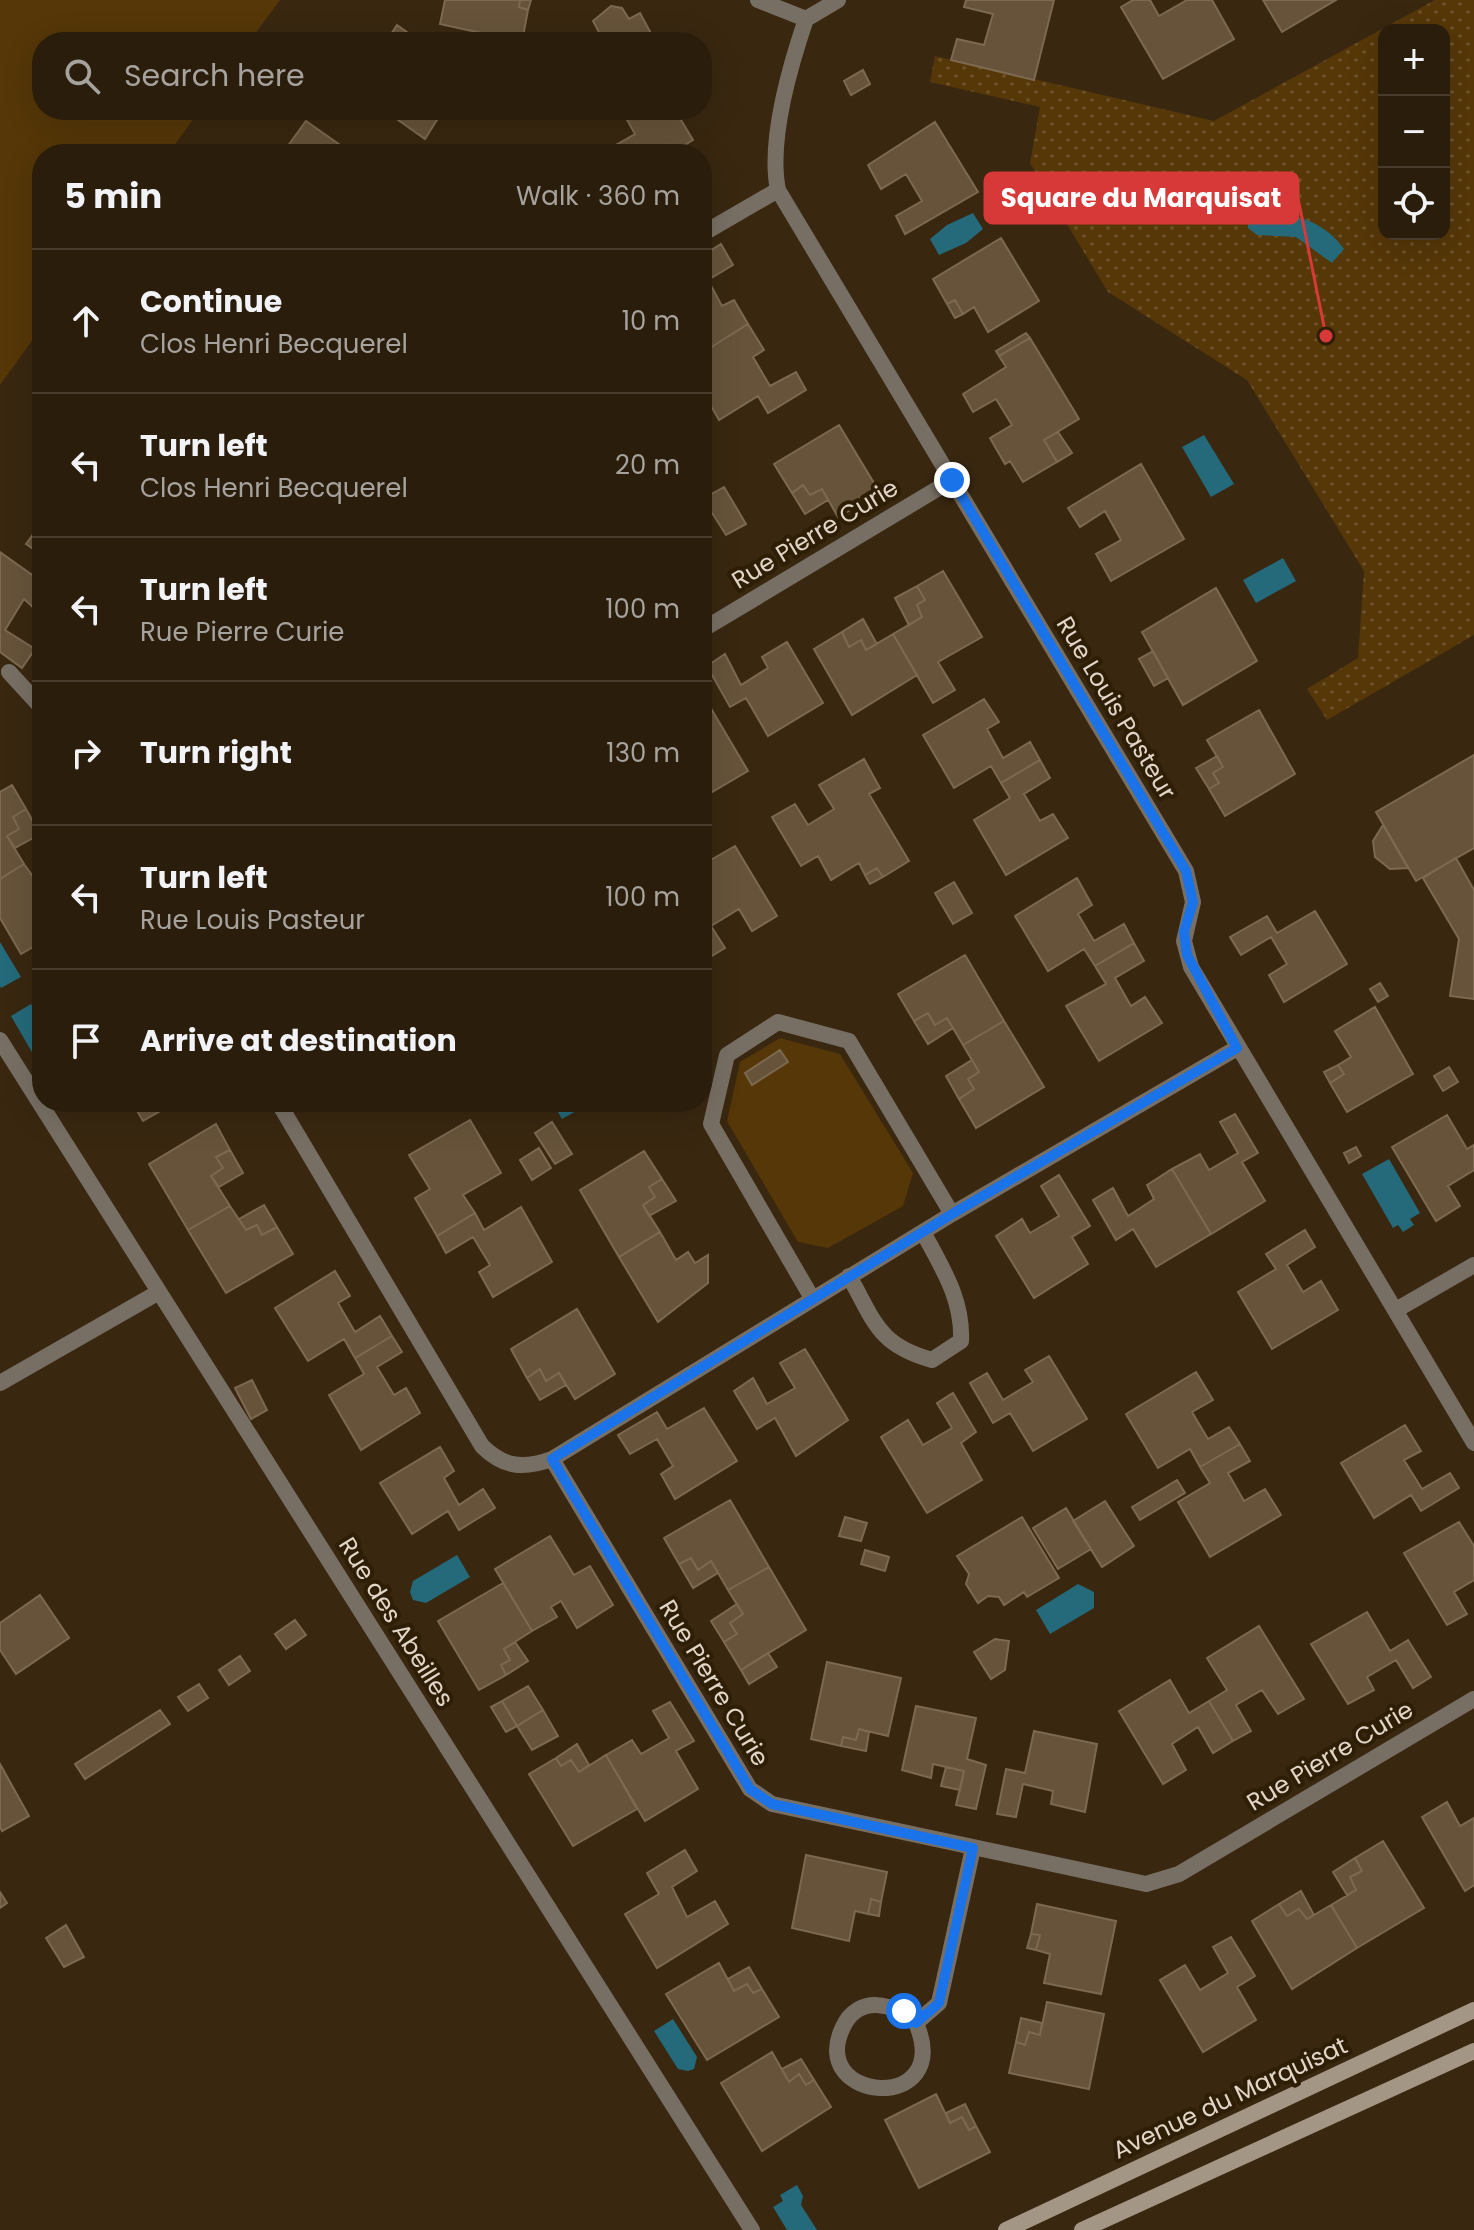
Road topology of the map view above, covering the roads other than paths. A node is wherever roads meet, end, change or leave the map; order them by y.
1 (758, 0) edge
2 (838, 0) edge
3 (806, 19) junction
4 (778, 190) junction
5 (712, 228) edge
6 (952, 480) junction
7 (712, 624) edge
8 (9, 672) dead end
9 (32, 697) edge
10 (0, 1040) edge
11 (1237, 1048) junction
12 (32, 1091) edge
13 (45, 1112) edge
14 (284, 1112) edge
15 (952, 1214) junction
16 (923, 1232) junction
17 (1474, 1265) edge
18 (849, 1276) junction
19 (159, 1292) junction
20 (812, 1298) junction
21 (1396, 1310) junction
22 (0, 1383) edge
23 (1474, 1443) edge
24 (552, 1459) junction
25 (1474, 1699) edge
26 (973, 1848) junction
27 (1474, 2010) edge
28 (916, 2023) junction
29 (1474, 2051) edge
30 (752, 2230) edge
31 (1006, 2230) edge
32 (1082, 2230) edge

1 - 3 street
2 - 3 street
3 - 4 street, Rue Louis Pasteur
4 - 5 street
4 - 6 street, Rue Louis Pasteur
6 - 7 street, Rue Pierre Curie
6 - 11 street, Rue Louis Pasteur
8 - 9 street
10 - 12 street, Rue des Abeilles
11 - 15 street
11 - 21 street, Rue Louis Pasteur
13 - 19 street, Rue des Abeilles
14 - 24 street
15 - 16 street
15 - 20 street
16 - 18 street
16 - 18 street
17 - 21 street
18 - 20 street
19 - 22 street
19 - 30 street, Rue des Abeilles
20 - 24 street
21 - 23 street, Rue Louis Pasteur
24 - 26 street, Rue Pierre Curie
25 - 26 street, Rue Pierre Curie
26 - 28 street
27 - 31 main road, Avenue du Marquisat
28 - 28 street
29 - 32 main road

